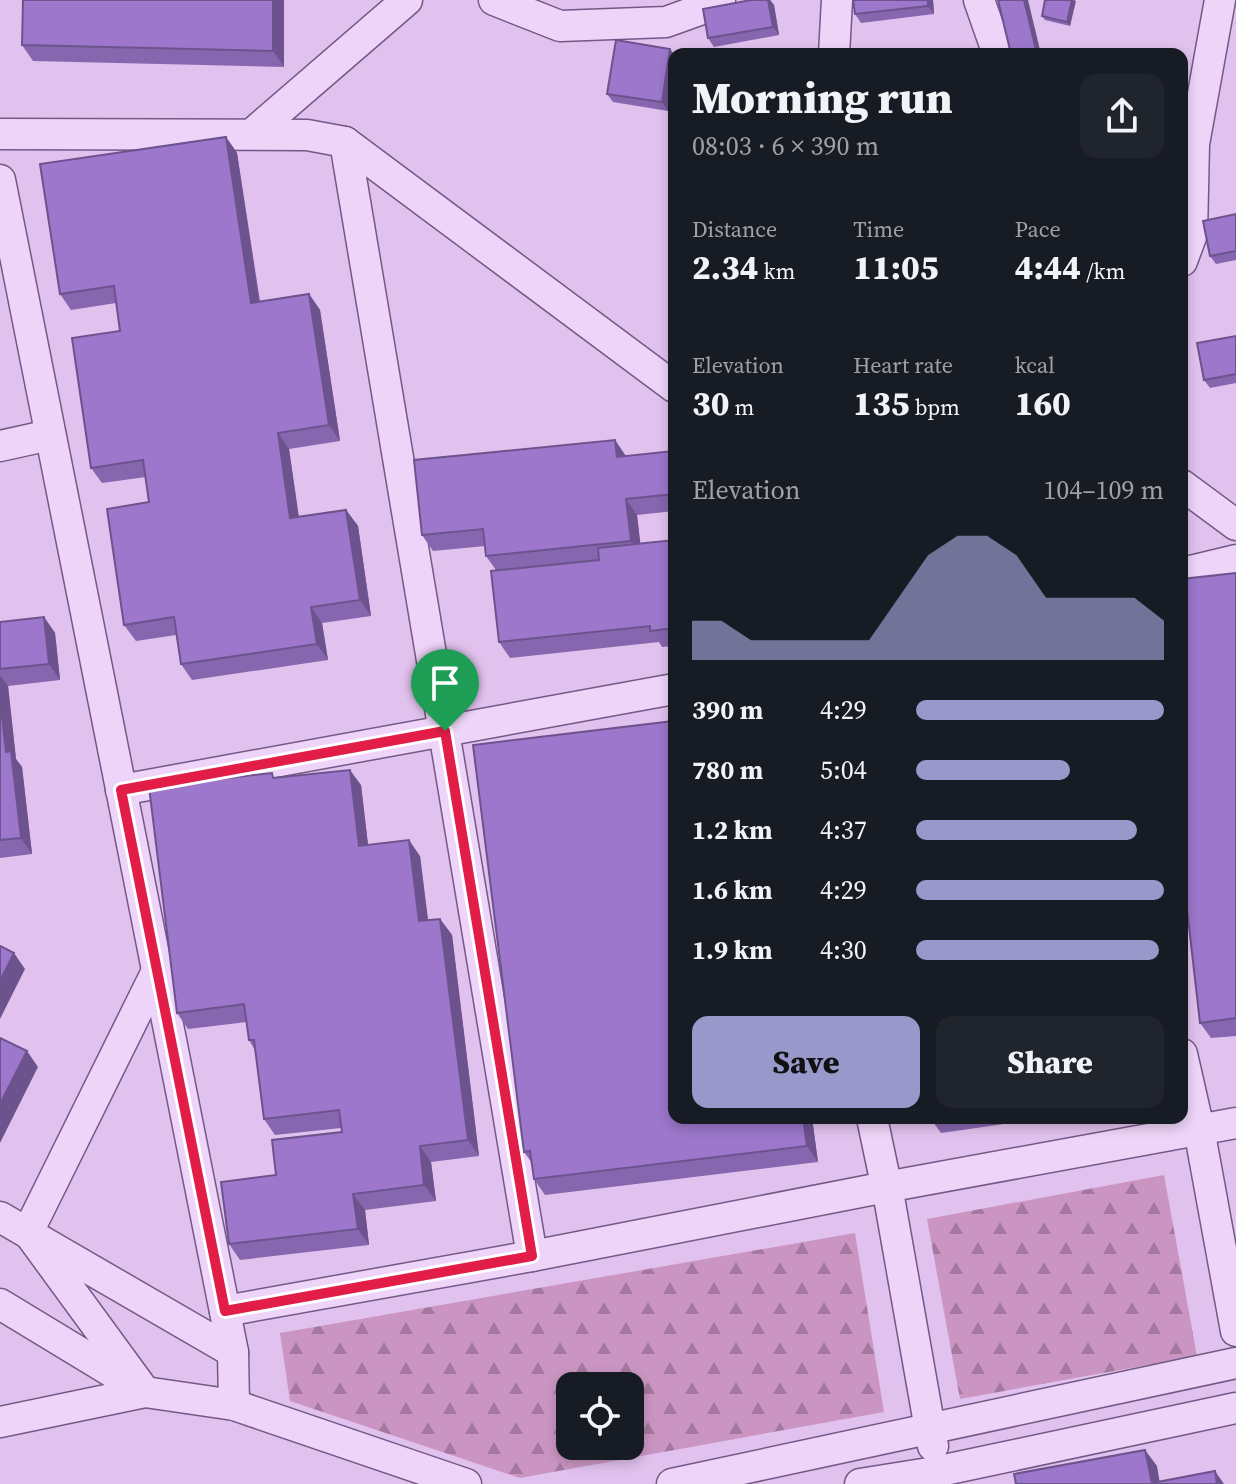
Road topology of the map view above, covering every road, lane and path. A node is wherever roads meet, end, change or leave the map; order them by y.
1 (407, 0) edge
2 (494, 0) edge
3 (720, 0) edge
4 (837, 0) edge
5 (979, 0) edge
6 (1220, 0) edge
7 (834, 48) edge
8 (996, 48) edge
9 (253, 133) junction
10 (0, 134) edge
11 (345, 142) junction
12 (0, 180) edge
13 (1188, 245) edge
14 (668, 383) edge
15 (50, 435) junction
16 (0, 446) edge
17 (1188, 489) edge
18 (1236, 525) edge
19 (1236, 560) edge
20 (1188, 572) edge
21 (668, 690) edge
22 (445, 731) junction
23 (121, 790) junction
24 (157, 971) junction
25 (1188, 1080) edge
26 (1236, 1123) edge
27 (873, 1124) edge
28 (1199, 1129) junction
29 (886, 1187) junction
30 (0, 1217) edge
31 (28, 1232) junction
32 (532, 1256) junction
33 (0, 1304) edge
34 (225, 1311) junction
35 (1236, 1331) edge
36 (233, 1352) junction
37 (1236, 1363) edge
38 (145, 1392) junction
39 (234, 1405) junction
40 (1236, 1408) edge
41 (0, 1422) edge
42 (932, 1427) junction
43 (936, 1478) edge
44 (466, 1484) edge
45 (672, 1484) edge
46 (860, 1484) edge

1 - 9 street
2 - 3 street
4 - 7 street
5 - 8 street
6 - 13 street
9 - 10 street
9 - 11 street
11 - 14 street
11 - 22 street
12 - 15 street
15 - 16 street
15 - 23 street
17 - 18 street
19 - 20 street
21 - 22 street
22 - 23 street
22 - 32 street
23 - 24 street
24 - 31 street
24 - 34 street
25 - 28 street
26 - 28 street
27 - 29 street
28 - 29 street
28 - 35 street
29 - 32 street
29 - 42 street
30 - 31 street
31 - 36 street
31 - 38 street
32 - 34 street
33 - 38 street
34 - 36 street
36 - 39 street
37 - 42 street
38 - 39 street
38 - 41 street
39 - 44 street
40 - 43 street
42 - 43 street
42 - 45 street
43 - 46 street

